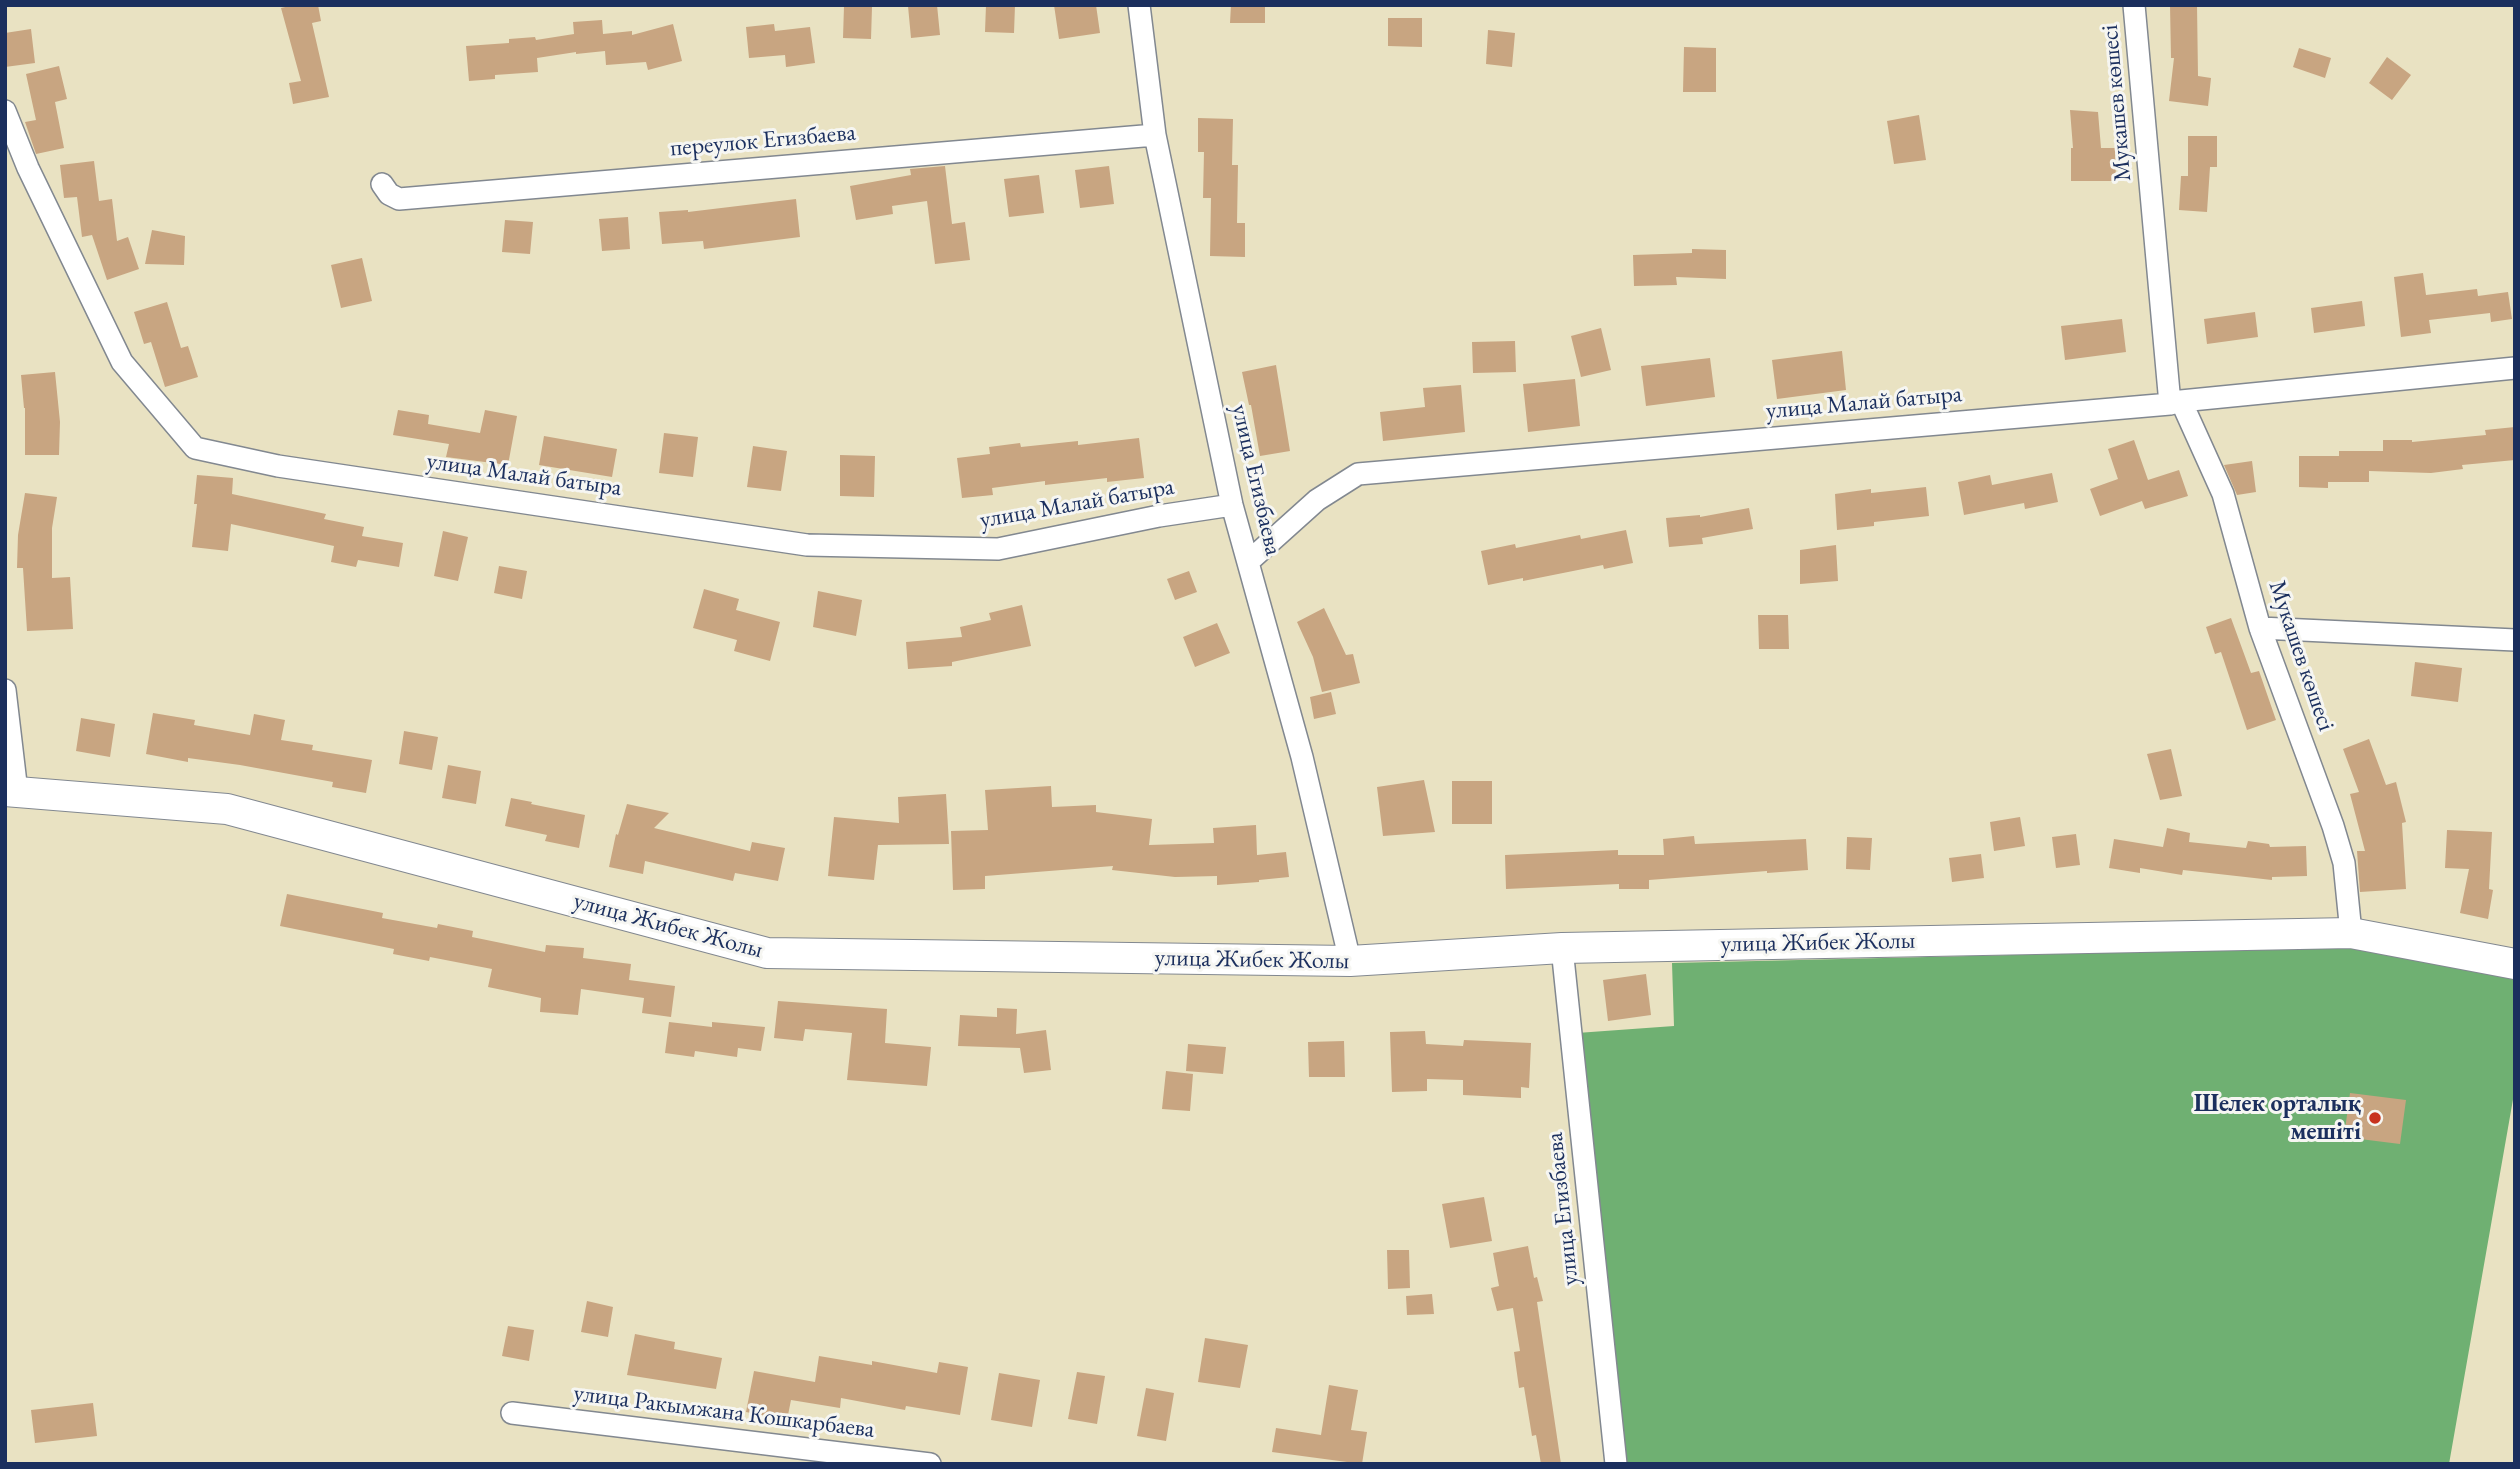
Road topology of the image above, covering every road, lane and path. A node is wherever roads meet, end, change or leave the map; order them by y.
1 (1139, 5) edge
2 (2134, 5) edge
3 (5, 111) edge
4 (1155, 135) junction
5 (382, 184) dead end
6 (2515, 368) edge
7 (2176, 403) junction
8 (1232, 505) junction
9 (1248, 562) junction
10 (2260, 628) junction
11 (2515, 640) edge
12 (5, 690) edge
13 (11, 792) edge
14 (2351, 933) junction
15 (1563, 948) junction
16 (1350, 961) junction
17 (2515, 964) edge
18 (512, 1413) dead end
19 (930, 1464) edge
20 (1616, 1464) edge

1 - 4 street, улица Егизбаева
2 - 7 street, Мукашев көшесі
3 - 8 street, улица Малай батыра
4 - 5 street, переулок Егизбаева
4 - 8 street, улица Егизбаева
6 - 7 street, улица Малай батыра
7 - 9 street, улица Малай батыра
7 - 10 street, Мукашев көшесі
8 - 9 street, улица Егизбаева
9 - 16 street, улица Егизбаева
10 - 11 street
10 - 14 street, Мукашев көшесі
12 - 13 street
13 - 16 main road, улица Жибек Жолы
14 - 15 main road, улица Жибек Жолы
14 - 17 main road, улица Жибек Жолы
15 - 16 main road, улица Жибек Жолы
15 - 20 street, улица Егизбаева
18 - 19 street, улица Ракымжана Кошкарбаева

